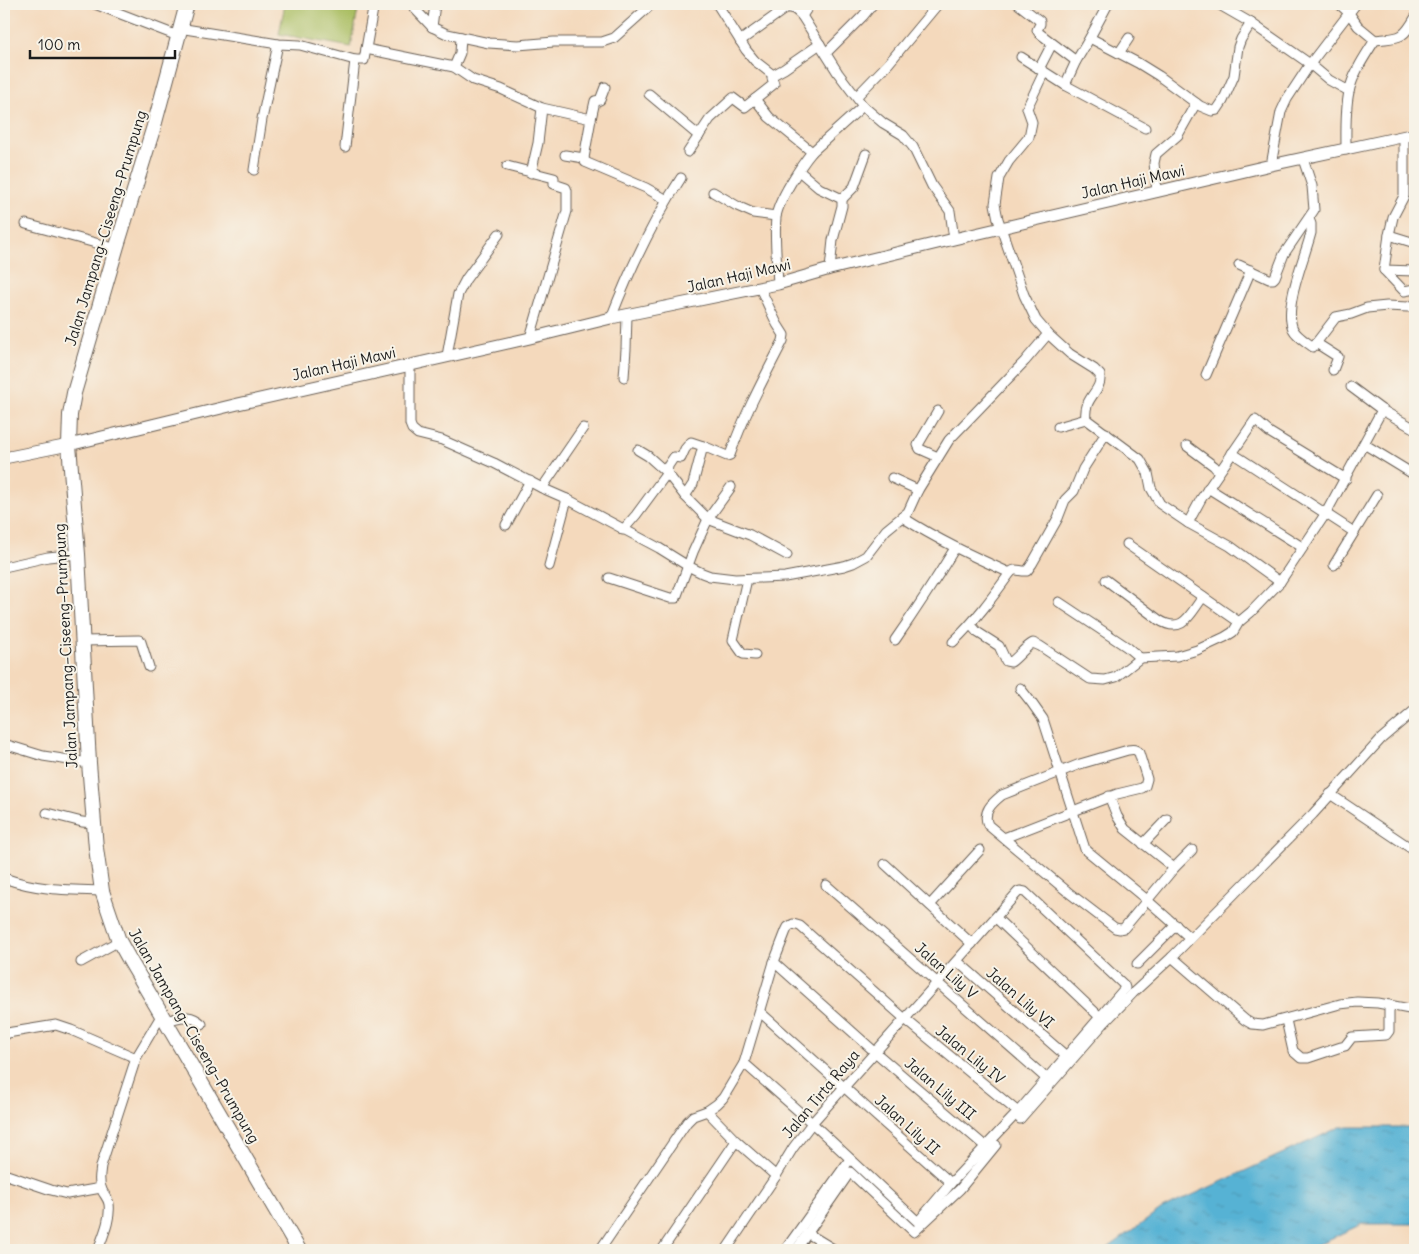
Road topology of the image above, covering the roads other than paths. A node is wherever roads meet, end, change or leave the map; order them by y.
1 (95, 4) edge
2 (186, 4) edge
3 (372, 4) edge
4 (413, 4) edge
5 (435, 4) edge
6 (652, 4) edge
7 (717, 4) edge
8 (810, 4) edge
9 (872, 4) edge
10 (938, 4) edge
11 (1018, 4) edge
12 (1108, 4) edge
13 (1218, 4) edge
14 (1339, 4) edge
15 (1356, 4) edge
16 (786, 6) edge
17 (1349, 13) junction
18 (802, 16) junction
19 (1415, 18) edge
20 (1251, 23) junction
21 (432, 28) junction
22 (178, 32) junction
23 (462, 37) junction
24 (1090, 38) junction
25 (1129, 38) dead end
26 (1375, 40) junction
27 (740, 41) junction
28 (278, 44) junction
29 (820, 44) junction
30 (1052, 44) junction
31 (366, 49) junction
32 (826, 53) junction
33 (1119, 53) junction
34 (1021, 56) dead end
35 (355, 60) junction
36 (1076, 61) junction
37 (1310, 64) junction
38 (454, 67) junction
39 (1042, 70) junction
40 (773, 75) junction
41 (1065, 85) junction
42 (605, 88) dead end
43 (1349, 91) junction
44 (649, 94) dead end
45 (856, 96) junction
46 (755, 99) junction
47 (1196, 103) junction
48 (863, 106) junction
49 (542, 108) junction
50 (591, 119) junction
51 (1145, 128) dead end
52 (1410, 135) edge
53 (699, 136) junction
54 (345, 147) dead end
55 (1346, 150) junction
56 (688, 152) dead end
57 (812, 152) junction
58 (866, 154) dead end
59 (565, 155) dead end
60 (584, 158) junction
61 (1303, 159) junction
62 (1271, 165) junction
63 (507, 166) dead end
64 (254, 170) dead end
65 (798, 171) junction
66 (532, 173) junction
67 (681, 178) dead end
68 (713, 192) dead end
69 (1157, 192) junction
70 (842, 199) junction
71 (667, 200) junction
72 (776, 216) junction
73 (1309, 219) junction
74 (26, 224) dead end
75 (1001, 228) junction
76 (499, 234) dead end
77 (1388, 235) junction
78 (954, 239) junction
79 (1415, 243) edge
80 (116, 246) junction
81 (1239, 265) dead end
82 (830, 269) junction
83 (1252, 270) junction
84 (1384, 270) junction
85 (1415, 270) edge
86 (778, 284) junction
87 (760, 288) junction
88 (1415, 289) edge
89 (1415, 304) edge
90 (627, 315) junction
91 (611, 318) junction
92 (1048, 334) junction
93 (530, 338) junction
94 (1316, 343) junction
95 (447, 356) junction
96 (410, 365) junction
97 (1333, 370) dead end
98 (1206, 375) dead end
99 (624, 377) dead end
100 (1351, 387) dead end
101 (938, 410) dead end
102 (1382, 410) junction
103 (1086, 419) junction
104 (1058, 427) dead end
105 (583, 428) dead end
106 (1415, 429) edge
107 (1106, 433) junction
108 (1364, 444) junction
109 (70, 445) junction
110 (703, 446) junction
111 (1187, 446) dead end
112 (638, 450) dead end
113 (1232, 454) junction
114 (938, 457) junction
115 (4, 458) edge
116 (1218, 472) junction
117 (667, 473) junction
118 (1413, 474) dead end
119 (892, 478) dead end
120 (1346, 478) junction
121 (530, 481) junction
122 (731, 487) dead end
123 (542, 488) junction
124 (1208, 488) junction
125 (918, 490) junction
126 (1377, 495) dead end
127 (685, 496) junction
128 (567, 499) junction
129 (1326, 513) junction
130 (902, 517) junction
131 (708, 519) junction
132 (1188, 523) junction
133 (506, 525) dead end
134 (623, 530) junction
135 (1354, 532) junction
136 (1127, 544) dead end
137 (1302, 547) junction
138 (955, 548) junction
139 (78, 554) junction
140 (787, 556) dead end
141 (1334, 565) dead end
142 (549, 566) dead end
143 (688, 566) junction
144 (4, 568) edge
145 (1010, 573) junction
146 (609, 578) dead end
147 (746, 579) junction
148 (1106, 580) dead end
149 (1280, 582) junction
150 (1203, 597) junction
151 (1059, 602) dead end
152 (1239, 622) junction
153 (971, 625) junction
154 (894, 640) dead end
155 (82, 642) junction
156 (953, 642) dead end
157 (755, 655) dead end
158 (1140, 658) junction
159 (148, 667) dead end
160 (1020, 688) dead end
161 (1415, 710) edge
162 (4, 744) edge
163 (89, 763) junction
164 (1060, 772) junction
165 (1330, 794) junction
166 (1109, 796) junction
167 (1072, 810) junction
168 (47, 813) dead end
169 (1167, 819) dead end
170 (94, 823) junction
171 (1004, 838) junction
172 (1143, 844) junction
173 (980, 850) dead end
174 (1192, 850) dead end
175 (1415, 851) edge
176 (885, 864) dead end
177 (1174, 868) junction
178 (4, 878) edge
179 (826, 885) dead end
180 (102, 891) junction
181 (1147, 900) junction
182 (930, 906) junction
183 (996, 918) junction
184 (1176, 925) junction
185 (1190, 938) junction
186 (119, 941) junction
187 (972, 944) junction
188 (1172, 956) junction
189 (957, 961) junction
190 (81, 962) dead end
191 (774, 962) junction
192 (1137, 964) dead end
193 (938, 982) junction
194 (1389, 1005) junction
195 (1415, 1010) edge
196 (760, 1012) junction
197 (1100, 1017) junction
198 (163, 1018) junction
199 (905, 1019) junction
200 (1286, 1020) junction
201 (202, 1024) dead end
202 (4, 1036) edge
203 (875, 1052) junction
204 (1066, 1056) junction
205 (136, 1058) junction
206 (744, 1063) junction
207 (1047, 1079) junction
208 (844, 1087) junction
209 (707, 1112) junction
210 (1018, 1112) junction
211 (812, 1123) junction
212 (736, 1141) junction
213 (986, 1147) junction
214 (850, 1159) junction
215 (4, 1174) edge
216 (776, 1176) junction
217 (951, 1183) junction
218 (101, 1188) junction
219 (808, 1233) junction
220 (602, 1249) edge
221 (98, 1250) edge
222 (300, 1250) edge
223 (662, 1250) edge
224 (726, 1250) edge
225 (784, 1250) edge
226 (796, 1250) edge
227 (835, 1250) edge

1 - 22 street
2 - 22 main road, Jalan Jampang–Ciseeng–Prumpung
3 - 31 street
4 - 21 street
5 - 21 street
6 - 23 street
7 - 27 street
8 - 18 street
9 - 32 street
10 - 45 street
11 - 30 street
12 - 24 street
13 - 20 street
14 - 17 street
15 - 17 street
16 - 18 street
16 - 27 street
17 - 26 street
17 - 37 street
18 - 29 street
19 - 26 street
20 - 37 street
20 - 47 street
21 - 23 street
22 - 28 street
22 - 80 main road, Jalan Jampang–Ciseeng–Prumpung
23 - 38 street
24 - 33 street
24 - 36 street
25 - 33 street
26 - 43 street
27 - 40 street
28 - 35 street
28 - 64 street
29 - 32 street
29 - 40 street
30 - 36 street
30 - 39 street
31 - 35 street
31 - 38 street
32 - 45 street
33 - 47 street
34 - 39 street
35 - 54 street
36 - 41 street
37 - 43 street
37 - 62 street
38 - 49 street
39 - 41 street
39 - 75 street
40 - 46 street
41 - 51 street
42 - 50 street
43 - 55 street
44 - 53 street
45 - 48 street
46 - 53 street
46 - 57 street
47 - 69 street
48 - 57 street
48 - 78 street
49 - 50 street
49 - 66 street
50 - 60 street
52 - 55 street, Jalan Haji Mawi
52 - 77 street
53 - 56 street
55 - 61 street, Jalan Haji Mawi
57 - 65 street
58 - 70 street
59 - 60 street
60 - 71 street
61 - 62 street, Jalan Haji Mawi
61 - 73 street
62 - 69 street, Jalan Haji Mawi
63 - 66 street
65 - 70 street
65 - 72 street
66 - 93 street
67 - 71 street
68 - 72 street
69 - 75 street, Jalan Haji Mawi
70 - 82 street
71 - 91 street
72 - 86 street
73 - 83 street
73 - 94 street
74 - 80 street
75 - 78 street, Jalan Haji Mawi
75 - 92 street
76 - 95 street
77 - 79 street
77 - 84 street
78 - 82 street, Jalan Haji Mawi
80 - 109 main road, Jalan Jampang–Ciseeng–Prumpung
81 - 83 street
82 - 86 street, Jalan Haji Mawi
83 - 98 street
84 - 85 street
84 - 88 street
86 - 87 street, Jalan Haji Mawi
87 - 90 street, Jalan Haji Mawi
87 - 110 street
89 - 94 street
90 - 91 street, Jalan Haji Mawi
90 - 99 street
91 - 93 street, Jalan Haji Mawi
92 - 103 street
92 - 114 street
93 - 95 street, Jalan Haji Mawi
94 - 97 street
95 - 96 street, Jalan Haji Mawi
96 - 109 street, Jalan Haji Mawi
96 - 121 street
100 - 102 street
101 - 114 street
102 - 106 street
102 - 108 street
103 - 104 street
103 - 107 street
105 - 123 street
107 - 132 street
107 - 145 street
108 - 118 street
108 - 120 street
109 - 115 street, Jalan Haji Mawi
109 - 139 main road, Jalan Jampang–Ciseeng–Prumpung
110 - 117 street
110 - 127 street
111 - 116 street
112 - 117 street
113 - 116 street
113 - 120 street
113 - 129 street
114 - 125 street
116 - 124 street
117 - 127 street
117 - 134 street
119 - 125 street
120 - 129 street
121 - 123 street
121 - 133 street
122 - 131 street
123 - 128 street
124 - 132 street
124 - 137 street
125 - 130 street
126 - 135 street
127 - 131 street
128 - 134 street
128 - 142 street
129 - 135 street
129 - 137 street
130 - 138 street
130 - 147 street
131 - 140 street
131 - 143 street
132 - 149 street
134 - 143 street
135 - 141 street
136 - 150 street
137 - 149 street
138 - 145 street
138 - 154 street
139 - 144 street
139 - 155 main road, Jalan Jampang–Ciseeng–Prumpung
143 - 146 street
143 - 147 street
145 - 153 street
147 - 157 street
148 - 150 street
149 - 152 street
150 - 152 street
151 - 158 street
152 - 158 street
153 - 156 street
153 - 158 street
155 - 159 street
155 - 163 main road, Jalan Jampang–Ciseeng–Prumpung
160 - 164 street
161 - 165 street
162 - 163 street
163 - 170 main road, Jalan Jampang–Ciseeng–Prumpung
164 - 166 street
164 - 167 street
164 - 171 street
165 - 175 street
165 - 185 street
166 - 167 street
166 - 172 street
167 - 171 street
167 - 181 street
168 - 170 street
169 - 172 street
170 - 180 main road, Jalan Jampang–Ciseeng–Prumpung
171 - 181 street
172 - 177 street
173 - 182 street
174 - 177 street
176 - 182 street
177 - 181 street
178 - 180 street
179 - 193 street, Jalan Lily V
180 - 186 main road, Jalan Jampang–Ciseeng–Prumpung
181 - 184 street
182 - 187 street
183 - 187 street, Jalan Tirta Raya
183 - 197 street
183 - 197 street, Jalan Tirta Raya
184 - 185 street
184 - 192 street
185 - 188 street
186 - 190 street
186 - 198 main road, Jalan Jampang–Ciseeng–Prumpung
187 - 189 street, Jalan Tirta Raya
188 - 200 street
188 - 219 street
189 - 193 street, Jalan Tirta Raya
189 - 204 street, Jalan Lily VI
191 - 196 street
191 - 199 street, Jalan Lily IV
191 - 203 street, Jalan Lily III
193 - 199 street, Jalan Tirta Raya
193 - 207 street, Jalan Lily V
194 - 195 street
194 - 200 street
194 - 200 street
196 - 206 street
196 - 208 street, Jalan Lily II
197 - 204 street
198 - 201 street
198 - 205 street
198 - 222 main road, Jalan Jampang–Ciseeng–Prumpung
199 - 203 street, Jalan Tirta Raya
199 - 210 street, Jalan Lily IV
202 - 205 street
203 - 208 street, Jalan Tirta Raya
203 - 213 street, Jalan Lily III
204 - 207 street
205 - 218 street
206 - 209 street
206 - 211 street
207 - 210 street
208 - 211 street, Jalan Tirta Raya
208 - 217 street, Jalan Lily II
209 - 212 street
209 - 220 street
210 - 213 street
211 - 214 street
211 - 216 street, Jalan Tirta Raya
212 - 216 street
212 - 223 street
213 - 217 street
214 - 217 street
214 - 225 street
215 - 218 street
216 - 224 street, Jalan Tirta Raya
218 - 221 street
219 - 226 street
219 - 227 street

